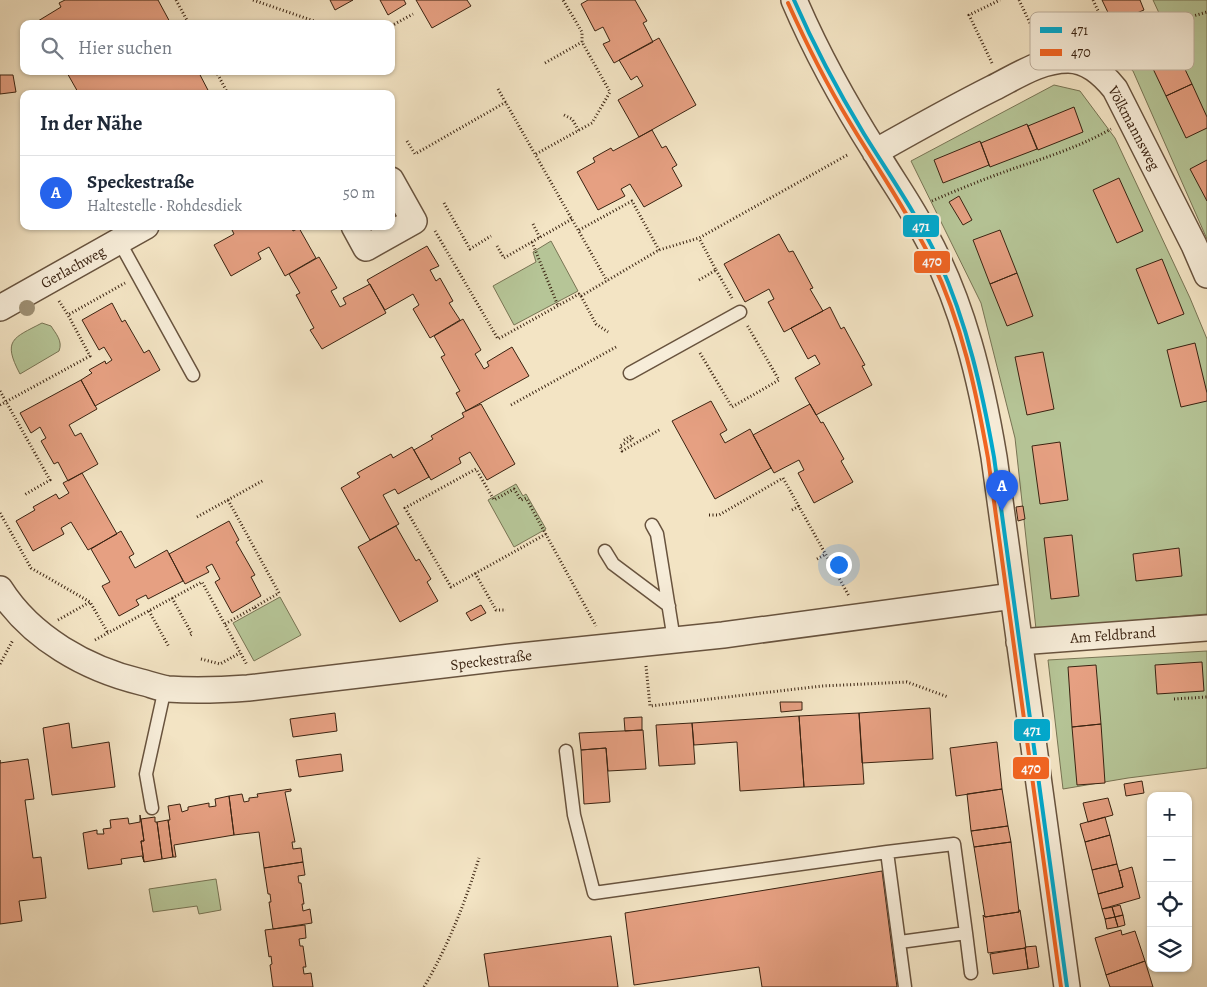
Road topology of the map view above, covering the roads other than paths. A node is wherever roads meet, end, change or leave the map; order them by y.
1 (794, 0) edge
2 (1030, 69) edge
3 (1096, 70) edge
4 (872, 147) junction
5 (395, 187) edge
6 (139, 230) edge
7 (356, 230) edge
8 (119, 241) junction
9 (1207, 275) edge
10 (0, 308) edge
11 (740, 312) road end
12 (630, 373) dead end
13 (193, 375) dead end
14 (652, 525) dead end
15 (605, 551) dead end
16 (0, 590) edge
17 (1014, 596) junction
18 (669, 606) junction
19 (1207, 628) edge
20 (674, 640) junction
21 (1019, 642) junction
22 (165, 688) junction
23 (566, 751) dead end
24 (152, 808) dead end
25 (887, 852) junction
26 (966, 933) junction
27 (900, 942) junction
28 (971, 973) dead end
29 (906, 987) edge
30 (1067, 987) edge

1 - 4 street
2 - 4 street, Völkmannsweg
3 - 9 street, Völkmannsweg
4 - 17 street
5 - 7 street
6 - 8 street, Gerlachweg
8 - 10 street, Gerlachweg
8 - 13 lane
11 - 12 lane
14 - 18 lane
15 - 18 lane
16 - 22 street, Speckestraße
17 - 20 street, Speckestraße
17 - 21 street
18 - 20 lane
19 - 21 street, Am Feldbrand
20 - 22 street, Speckestraße
21 - 30 street
22 - 24 lane
23 - 25 lane
25 - 26 lane
25 - 27 lane
26 - 27 lane
26 - 28 lane
27 - 29 lane

